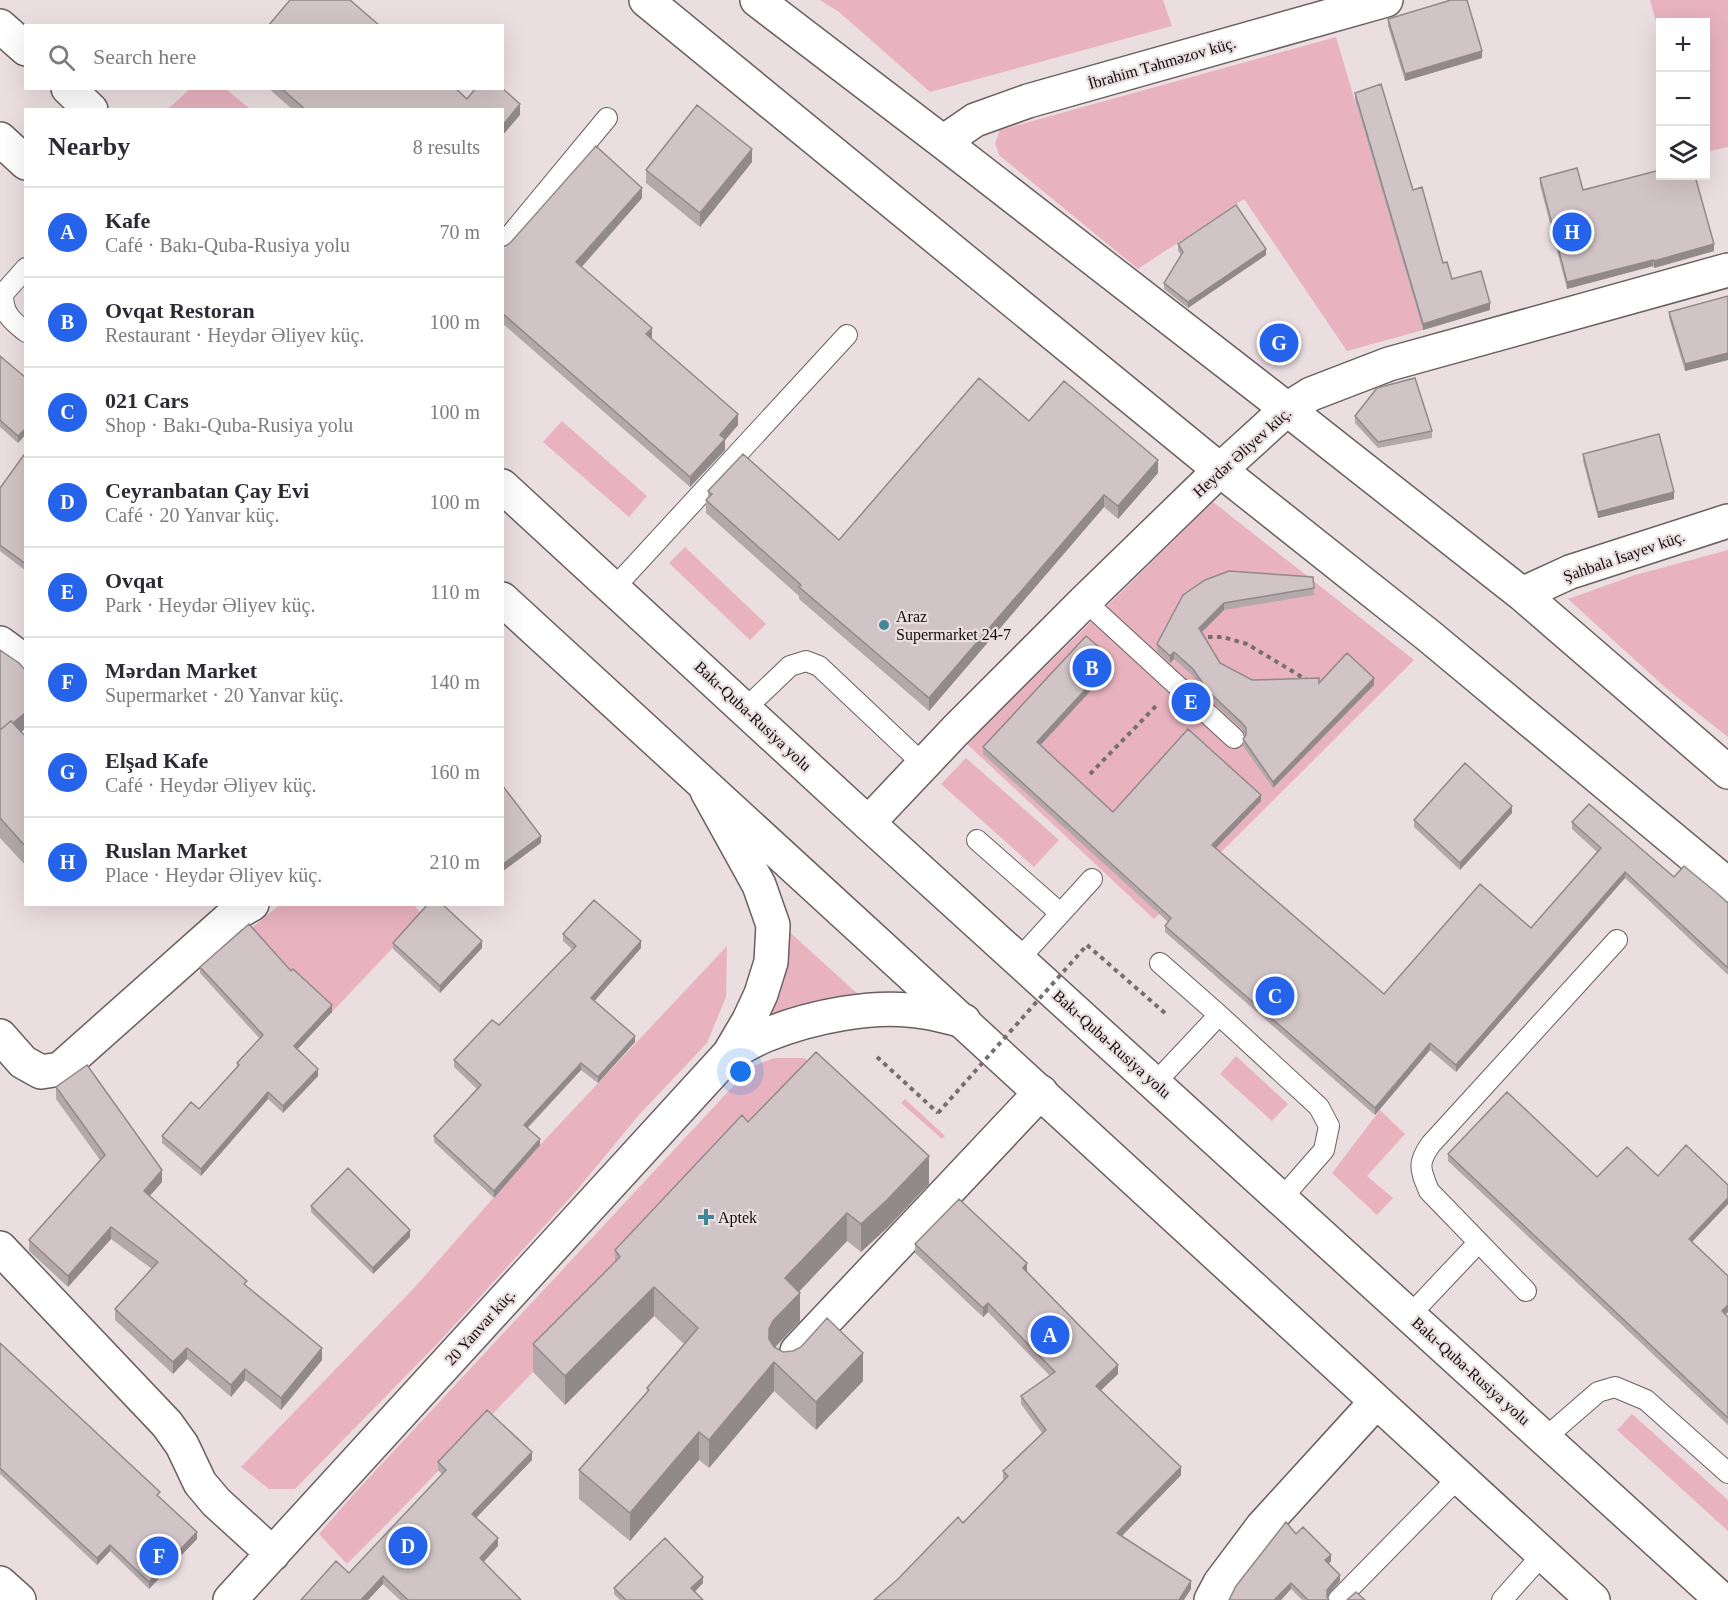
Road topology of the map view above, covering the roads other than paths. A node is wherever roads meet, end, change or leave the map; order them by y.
1 (646, 0) edge
2 (758, 0) edge
3 (1386, 0) edge
4 (0, 26) edge
5 (24, 47) edge
6 (70, 90) edge
7 (89, 108) edge
8 (607, 118) dead end
9 (943, 142) junction
10 (504, 243) edge
11 (24, 270) edge
12 (1728, 270) edge
13 (24, 330) edge
14 (847, 335) dead end
15 (1287, 409) junction
16 (1220, 470) junction
17 (504, 488) edge
18 (1728, 521) edge
19 (614, 588) junction
20 (1522, 594) junction
21 (504, 601) edge
22 (1085, 601) junction
23 (0, 643) edge
24 (24, 661) edge
25 (745, 709) junction
26 (1234, 738) dead end
27 (923, 764) junction
28 (1728, 772) edge
29 (702, 781) junction
30 (868, 823) junction
31 (977, 840) dead end
32 (1092, 879) dead end
33 (1728, 885) edge
34 (249, 906) edge
35 (1060, 913) junction
36 (1617, 940) dead end
37 (1019, 959) junction
38 (1160, 963) dead end
39 (1219, 1015) junction
40 (964, 1021) junction
41 (0, 1036) edge
42 (729, 1054) junction
43 (1155, 1083) junction
44 (1041, 1092) junction
45 (1282, 1198) junction
46 (1478, 1243) junction
47 (0, 1248) edge
48 (1526, 1291) dead end
49 (1410, 1316) junction
50 (787, 1362) edge
51 (1377, 1402) junction
52 (1545, 1438) junction
53 (1728, 1473) edge
54 (1459, 1477) junction
55 (273, 1554) junction
56 (1543, 1554) junction
57 (230, 1600) edge
58 (1211, 1600) edge
59 (1338, 1600) edge
60 (1502, 1600) edge
61 (1593, 1600) edge
62 (1722, 1600) edge

1 - 16 main road
2 - 9 main road
3 - 9 main road, İbrahim Təhməzov küç.
4 - 5 main road
6 - 7 main road
8 - 10 lane
9 - 15 main road
11 - 13 lane
12 - 15 main road, Heydər Əliyev küç.
14 - 19 lane
15 - 16 main road, Heydər Əliyev küç.
15 - 20 main road
16 - 22 main road, Heydər Əliyev küç.
16 - 33 main road
17 - 19 main road, Bakı-Quba-Rusiya yolu
18 - 20 main road, Şahbala İsayev küç.
19 - 25 main road, Bakı-Quba-Rusiya yolu
20 - 28 main road
21 - 29 main road
22 - 26 lane
22 - 27 main road, Heydər Əliyev küç.
23 - 24 main road
25 - 27 lane
25 - 30 main road, Bakı-Quba-Rusiya yolu
27 - 30 main road, Heydər Əliyev küç.
29 - 40 main road
29 - 42 main road
30 - 37 main road, Bakı-Quba-Rusiya yolu
31 - 35 lane
32 - 35 lane
34 - 41 main road
35 - 37 lane
36 - 46 lane
37 - 43 main road, Bakı-Quba-Rusiya yolu
38 - 39 lane
39 - 43 lane
39 - 45 lane
40 - 42 main road
40 - 44 main road
42 - 55 main road, 20 Yanvar küç.
43 - 45 main road, Bakı-Quba-Rusiya yolu
44 - 50 main road
44 - 51 main road
45 - 49 main road, Bakı-Quba-Rusiya yolu
46 - 48 lane
46 - 49 lane
47 - 55 main road
49 - 52 main road, Bakı-Quba-Rusiya yolu
51 - 54 main road
51 - 58 main road
52 - 53 lane
52 - 62 main road, Bakı-Quba-Rusiya yolu
54 - 56 main road
54 - 59 lane
55 - 57 main road, 20 Yanvar küç.
56 - 60 lane
56 - 61 main road

